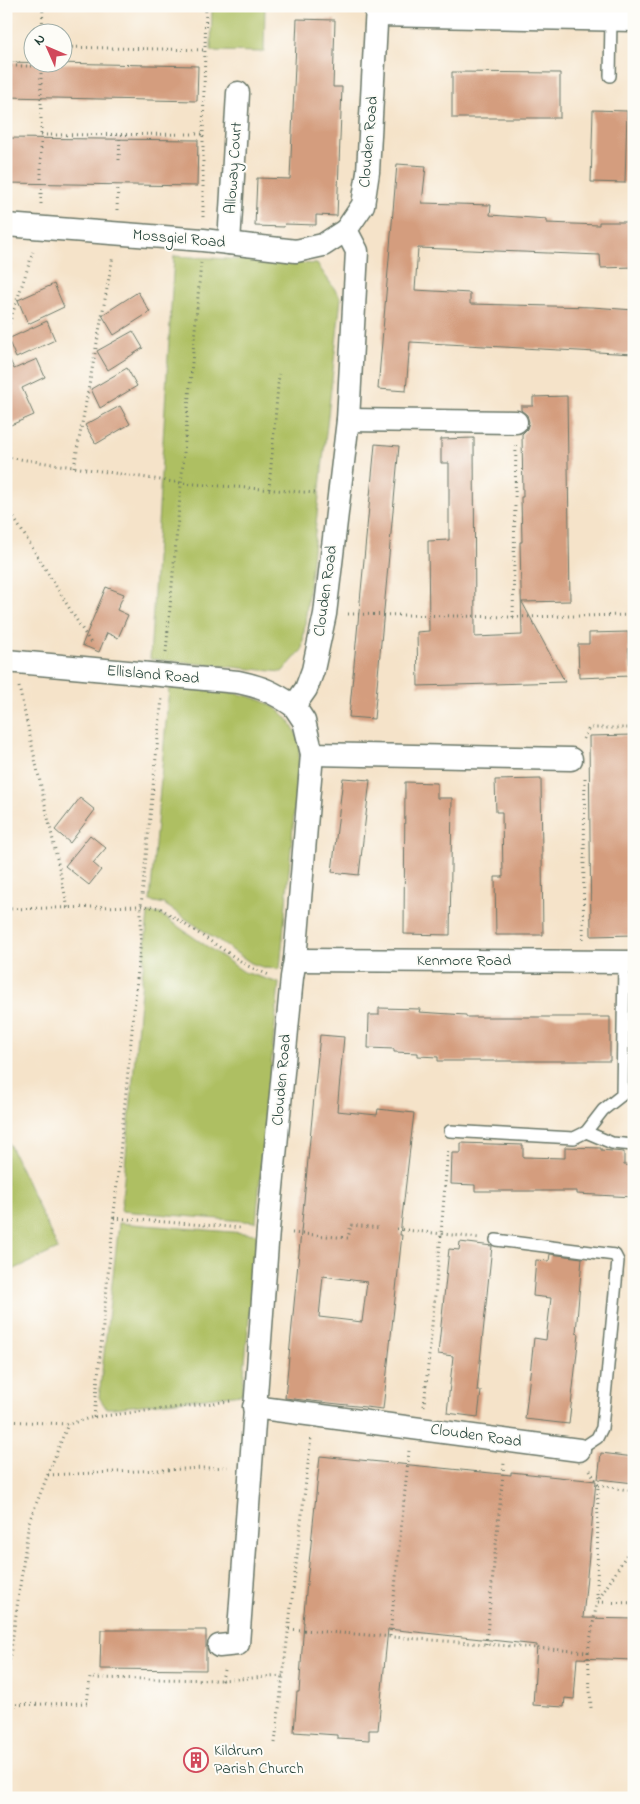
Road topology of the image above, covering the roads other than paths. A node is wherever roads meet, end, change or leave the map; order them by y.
1 (377, 10) edge
2 (611, 20) junction
3 (634, 20) edge
4 (610, 76) dead end
5 (238, 93) dead end
6 (6, 225) edge
7 (346, 230) junction
8 (229, 243) junction
9 (348, 420) junction
10 (516, 422) road end
11 (10, 661) edge
12 (294, 706) junction
13 (312, 754) junction
14 (572, 759) road end
15 (629, 962) edge
16 (293, 969) junction
17 (450, 1131) road end
18 (586, 1132) junction
19 (634, 1145) edge
20 (496, 1240) road end
21 (254, 1407) junction
22 (579, 1450) joint
23 (224, 1645) road end

1 - 2 street
1 - 7 street, Clouden Road
2 - 3 street
2 - 4 lane
5 - 8 street, Alloway Court
6 - 8 street, Mossgiel Road
7 - 8 street, Mossgiel Road
7 - 9 street, Clouden Road
9 - 10 street
9 - 12 street, Clouden Road
11 - 12 street, Ellisland Road
12 - 13 street, Clouden Road
13 - 14 street
13 - 16 street, Clouden Road
15 - 16 street, Kenmore Road
15 - 18 lane
16 - 21 street, Clouden Road
17 - 18 lane
18 - 19 lane
20 - 22 lane
21 - 22 street, Clouden Road
21 - 23 street, Clouden Road

